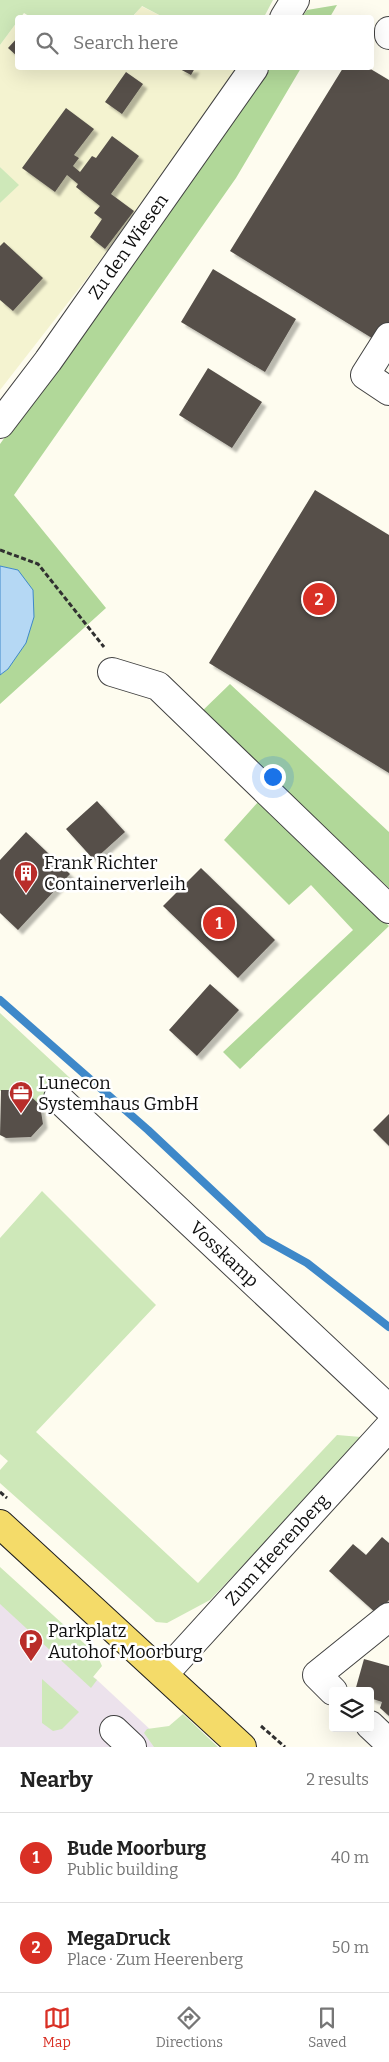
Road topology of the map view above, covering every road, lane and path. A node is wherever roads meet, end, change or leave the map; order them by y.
1 (295, 0) edge
2 (286, 15) edge
3 (253, 70) edge
4 (389, 337) edge
5 (389, 391) edge
6 (0, 424) edge
7 (0, 550) edge
8 (112, 672) joint
9 (389, 909) edge
10 (58, 1098) dead end
11 (389, 1409) edge
12 (389, 1427) edge
13 (0, 1524) edge
14 (389, 1617) edge
15 (164, 1674) junction
16 (329, 1687) edge
17 (374, 1729) edge
18 (389, 1743) edge
19 (242, 1747) edge

1 - 2 street
3 - 6 street, Zu den Wiesen
4 - 5 street
7 - 8 path
8 - 9 street
10 - 11 street, Vosskamp
12 - 15 street, Zum Heerenberg
13 - 15 main road
14 - 16 street
15 - 19 main road
17 - 18 street

